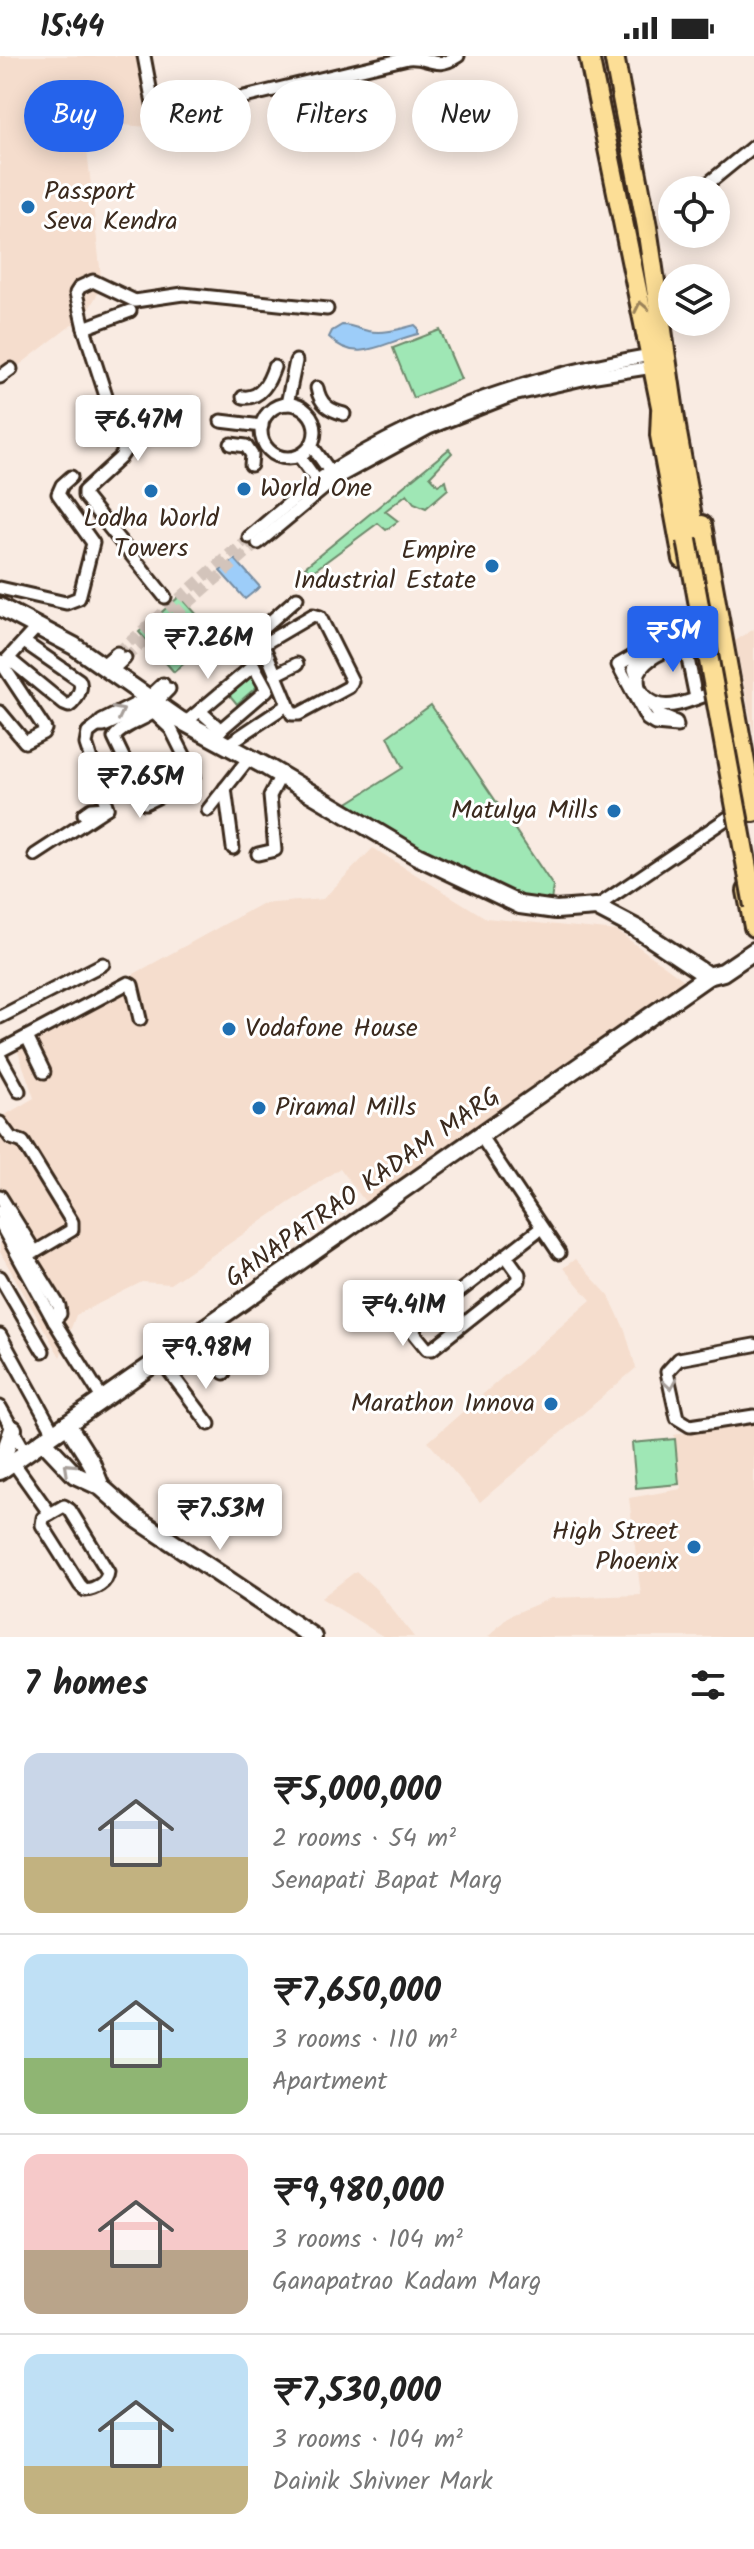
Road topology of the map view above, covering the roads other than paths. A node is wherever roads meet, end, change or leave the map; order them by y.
1 (144, 56) edge
2 (458, 56) edge
3 (589, 56) edge
4 (595, 56) edge
5 (605, 56) edge
6 (614, 56) edge
7 (431, 60) edge
8 (754, 146) edge
9 (717, 176) edge
10 (635, 224) junction
11 (327, 309) dead end
12 (130, 311) dead end
13 (84, 328) junction
14 (296, 361) dead end
15 (652, 361) junction
16 (274, 367) dead end
17 (11, 369) dead end
18 (0, 377) edge
19 (317, 388) dead end
20 (263, 390) junction
21 (243, 397) dead end
22 (322, 403) junction
23 (281, 406) junction
24 (668, 409) junction
25 (309, 414) junction
26 (344, 414) dead end
27 (221, 421) dead end
28 (262, 426) junction
29 (263, 442) junction
30 (231, 444) dead end
31 (311, 445) junction
32 (250, 450) junction
33 (299, 456) junction
34 (251, 465) dead end
35 (332, 476) junction
36 (71, 477) dead end
37 (320, 485) junction
38 (254, 540) tunnel mouth
39 (691, 540) junction
40 (0, 588) edge
41 (165, 597) dead end
42 (297, 598) dead end
43 (0, 607) edge
44 (37, 627) junction
45 (24, 642) junction
46 (692, 642) junction
47 (121, 656) tunnel mouth
48 (4, 662) edge
49 (297, 664) dead end
50 (253, 666) junction
51 (107, 668) junction
52 (275, 675) junction
53 (638, 681) junction
54 (166, 686) dead end
55 (703, 696) junction
56 (650, 702) junction
57 (154, 705) junction
58 (287, 705) junction
59 (200, 711) junction
60 (0, 712) edge
61 (179, 724) junction
62 (220, 737) junction
63 (249, 758) junction
64 (281, 775) junction
65 (260, 785) dead end
66 (225, 788) junction
67 (271, 792) junction
68 (107, 808) junction
69 (208, 810) dead end
70 (754, 811) edge
71 (84, 814) dead end
72 (732, 815) junction
73 (233, 848) dead end
74 (258, 854) dead end
75 (35, 855) dead end
76 (754, 864) edge
77 (754, 906) edge
78 (596, 907) junction
79 (754, 927) edge
80 (754, 941) edge
81 (754, 951) edge
82 (103, 964) dead end
83 (711, 974) junction
84 (0, 1017) edge
85 (140, 1019) dead end
86 (27, 1037) junction
87 (0, 1054) edge
88 (44, 1072) dead end
89 (19, 1091) dead end
90 (0, 1123) edge
91 (480, 1135) junction
92 (0, 1196) edge
93 (0, 1211) edge
94 (0, 1223) edge
95 (541, 1228) junction
96 (559, 1253) dead end
97 (506, 1256) junction
98 (0, 1277) edge
99 (54, 1321) junction
100 (197, 1334) junction
101 (0, 1335) edge
102 (754, 1345) edge
103 (43, 1351) dead end
104 (160, 1359) junction
105 (224, 1373) dead end
106 (102, 1398) junction
107 (0, 1407) edge
108 (754, 1416) edge
109 (209, 1424) dead end
110 (13, 1429) junction
111 (55, 1433) junction
112 (10, 1463) edge
113 (101, 1487) junction
114 (50, 1514) junction
115 (313, 1637) edge

1 - 7 street
2 - 7 street
3 - 10 main road
4 - 10 main road
5 - 10 main road
6 - 10 main road
8 - 9 street
15 -> 10 main road
10 - 24 main road
11 - 13 street
12 - 13 street
13 - 41 street
14 - 23 street
15 - 24 main road
15 - 35 street
16 - 20 street
17 - 18 street
19 - 22 street
20 - 21 street
20 - 23 street
22 - 25 street
22 - 26 street
23 - 25 street
23 - 28 street
24 - 39 main road
24 - 46 main road
24 - 70 main road
25 - 31 street
27 - 28 street
28 - 29 street
29 - 32 street
29 - 33 street
30 - 32 street
31 - 33 street
31 - 35 street
32 - 34 street
33 - 37 street
35 - 37 street
36 - 40 street
37 - 38 street
39 - 76 main road
39 - 77 main road, bridge
42 - 50 street
43 - 44 main road
44 - 45 street
44 - 51 main road
45 - 48 street
45 - 48 street
46 - 53 street
46 - 55 main road
47 - 51 street
48 - 60 street
49 - 52 street
50 - 59 street
50 - 62 street
51 - 57 main road
52 - 58 street
52 - 58 street
53 - 56 street
53 - 56 street
54 - 57 street
55 - 56 street
55 - 72 main road
57 - 61 main road
57 - 61 street
57 - 68 street
58 - 62 street
59 - 61 street
59 - 62 street
61 - 62 main road
62 - 63 main road
63 - 64 main road
63 - 66 street
64 - 67 street
64 - 78 main road
65 - 67 street
66 - 69 street
66 - 73 street
67 - 74 street
68 - 71 street
68 - 75 street
70 - 72 street
72 - 78 street
72 - 79 main road
78 - 83 main road
80 - 83 main road, GANAPATRAO KADAM MARG
81 - 83 main road, GANAPATRAO KADAM MARG
82 - 84 street
83 - 91 main road, GANAPATRAO KADAM MARG
85 - 86 street
86 - 87 street
86 - 88 street
87 - 89 street
90 - 92 street
91 - 95 street
91 - 100 main road, GANAPATRAO KADAM MARG
93 - 99 street
94 - 99 street
95 - 96 street
95 - 97 street
97 - 97 street
98 - 103 street
99 - 106 street
100 - 104 main road, GANAPATRAO KADAM MARG
100 - 105 street
101 - 111 street
102 -> 108 street
104 - 106 main road, GANAPATRAO KADAM MARG
104 - 109 street
106 - 111 main road, GANAPATRAO KADAM MARG
107 - 110 street
110 - 112 main road
110 - 112 street
111 - 112 main road, GANAPATRAO KADAM MARG
111 - 113 main road
113 -> 111 main road
112 - 114 street
113 - 115 main road
114 - 114 street

